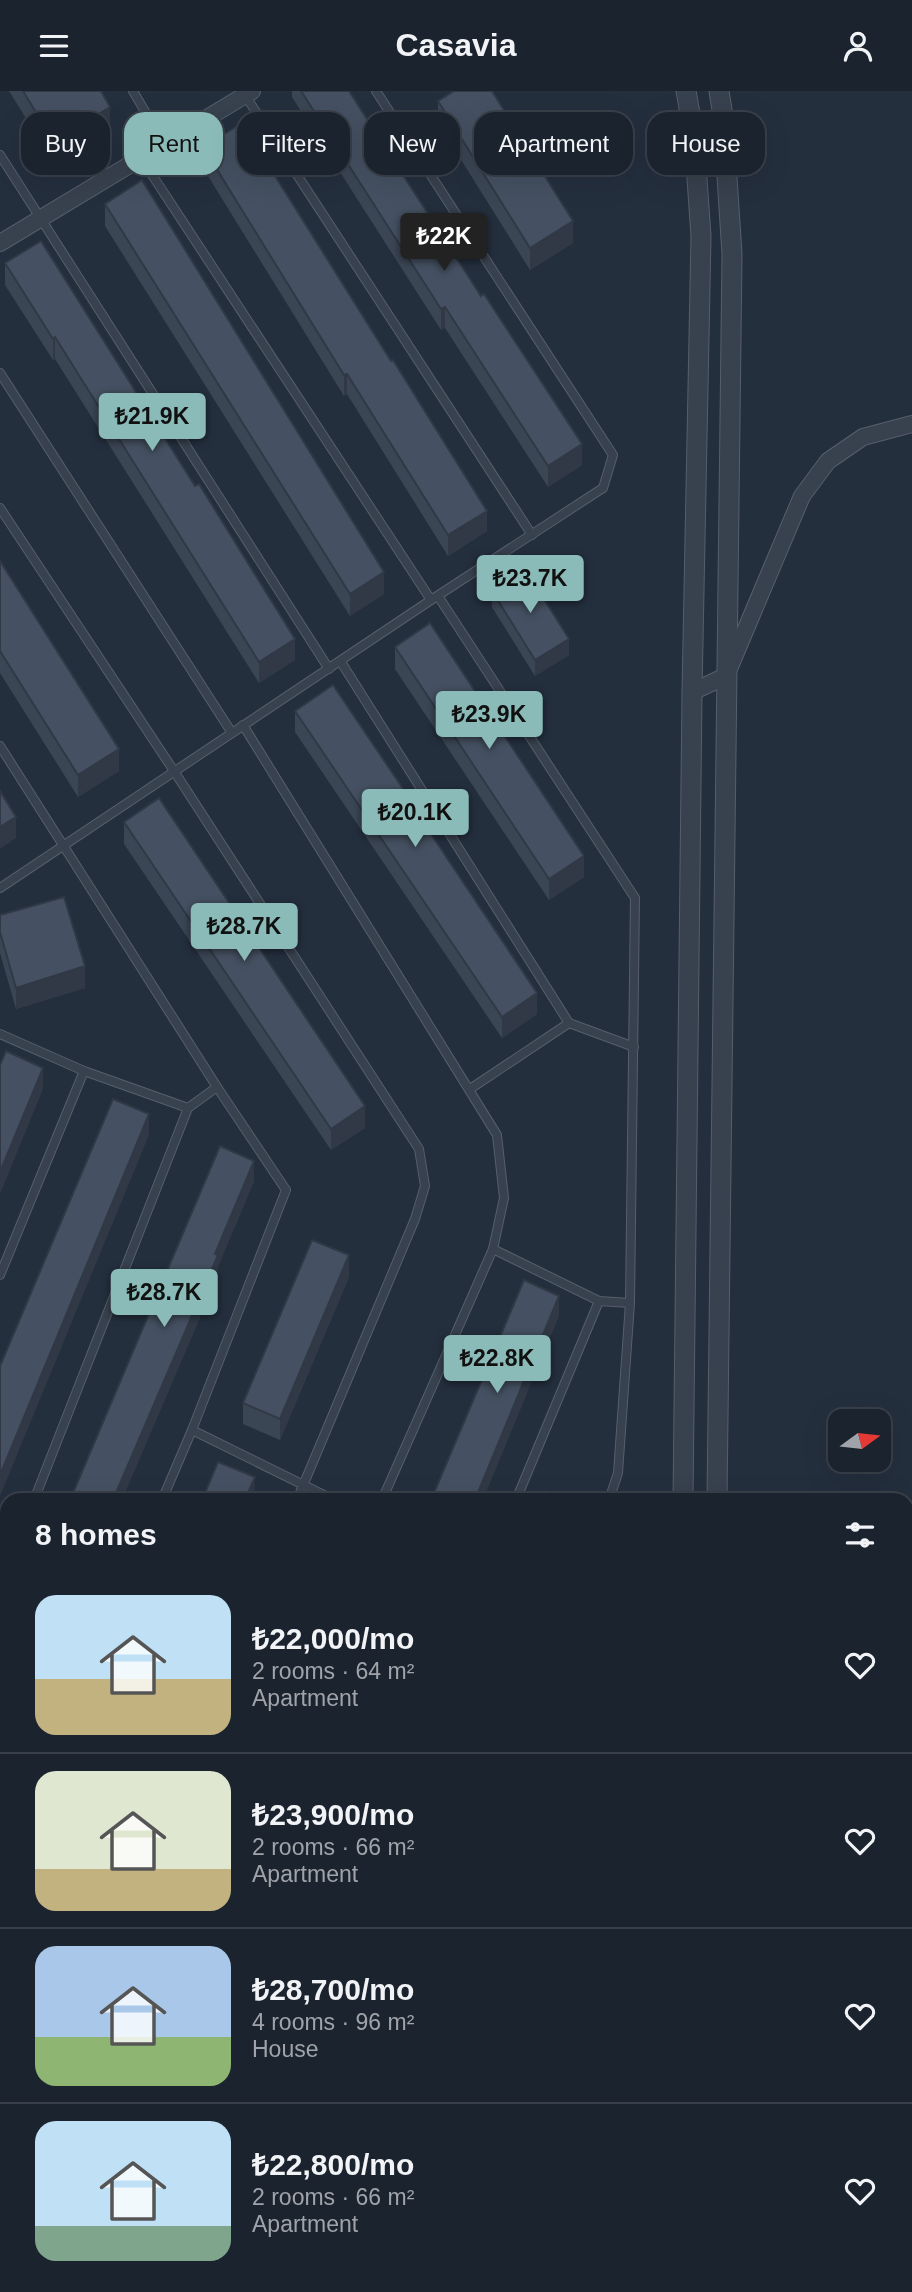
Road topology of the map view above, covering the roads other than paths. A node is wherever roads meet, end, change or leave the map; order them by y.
1 (133, 91) edge
2 (376, 91) edge
3 (687, 91) edge
4 (719, 91) edge
5 (248, 93) edge
6 (145, 112) edge
7 (217, 112) edge
8 (0, 155) edge
9 (124, 168) edge
10 (152, 175) edge
11 (41, 219) junction
12 (0, 243) edge
13 (0, 373) edge
14 (912, 424) edge
15 (0, 508) edge
16 (532, 535) junction
17 (434, 598) junction
18 (341, 661) junction
19 (329, 669) junction
20 (726, 676) junction
21 (692, 692) junction
22 (243, 725) junction
23 (232, 733) junction
24 (0, 747) edge
25 (174, 771) junction
26 (62, 846) junction
27 (0, 888) edge
28 (569, 1023) junction
29 (0, 1034) edge
30 (634, 1047) junction
31 (84, 1071) junction
32 (217, 1087) junction
33 (470, 1089) junction
34 (188, 1108) junction
35 (492, 1249) junction
36 (0, 1275) edge
37 (598, 1301) junction
38 (630, 1303) junction
39 (192, 1430) junction
40 (304, 1485) junction
41 (37, 1493) edge
42 (165, 1493) edge
43 (301, 1493) edge
44 (320, 1493) edge
45 (385, 1493) edge
46 (519, 1493) edge
47 (611, 1493) edge
48 (684, 1493) edge
49 (717, 1493) edge

1 - 6 lane
2 - 16 lane
3 - 21 street
4 - 20 street
5 - 7 street
5 - 16 lane
8 - 11 lane
9 - 11 street
10 - 17 lane
11 - 12 street
11 - 19 lane
13 - 23 lane
14 - 20 street
15 - 25 lane
16 - 17 lane
17 - 18 lane
17 - 30 lane
18 - 19 lane
18 - 28 lane
19 - 22 lane
20 - 21 street
20 - 49 street
21 - 48 street
22 - 23 lane
22 - 33 lane
23 - 25 lane
24 - 26 lane
25 - 26 lane
25 - 40 lane
26 - 27 lane
26 - 32 lane
28 - 30 lane
28 - 33 lane
29 - 31 lane
30 - 38 lane
31 - 34 lane
31 - 36 lane
32 - 34 lane
32 - 39 lane
33 - 35 lane
34 - 41 lane
35 - 37 lane
35 - 45 lane
37 - 38 lane
37 - 46 lane
38 - 47 lane
39 - 40 lane
39 - 42 lane
40 - 43 lane
40 - 44 lane

